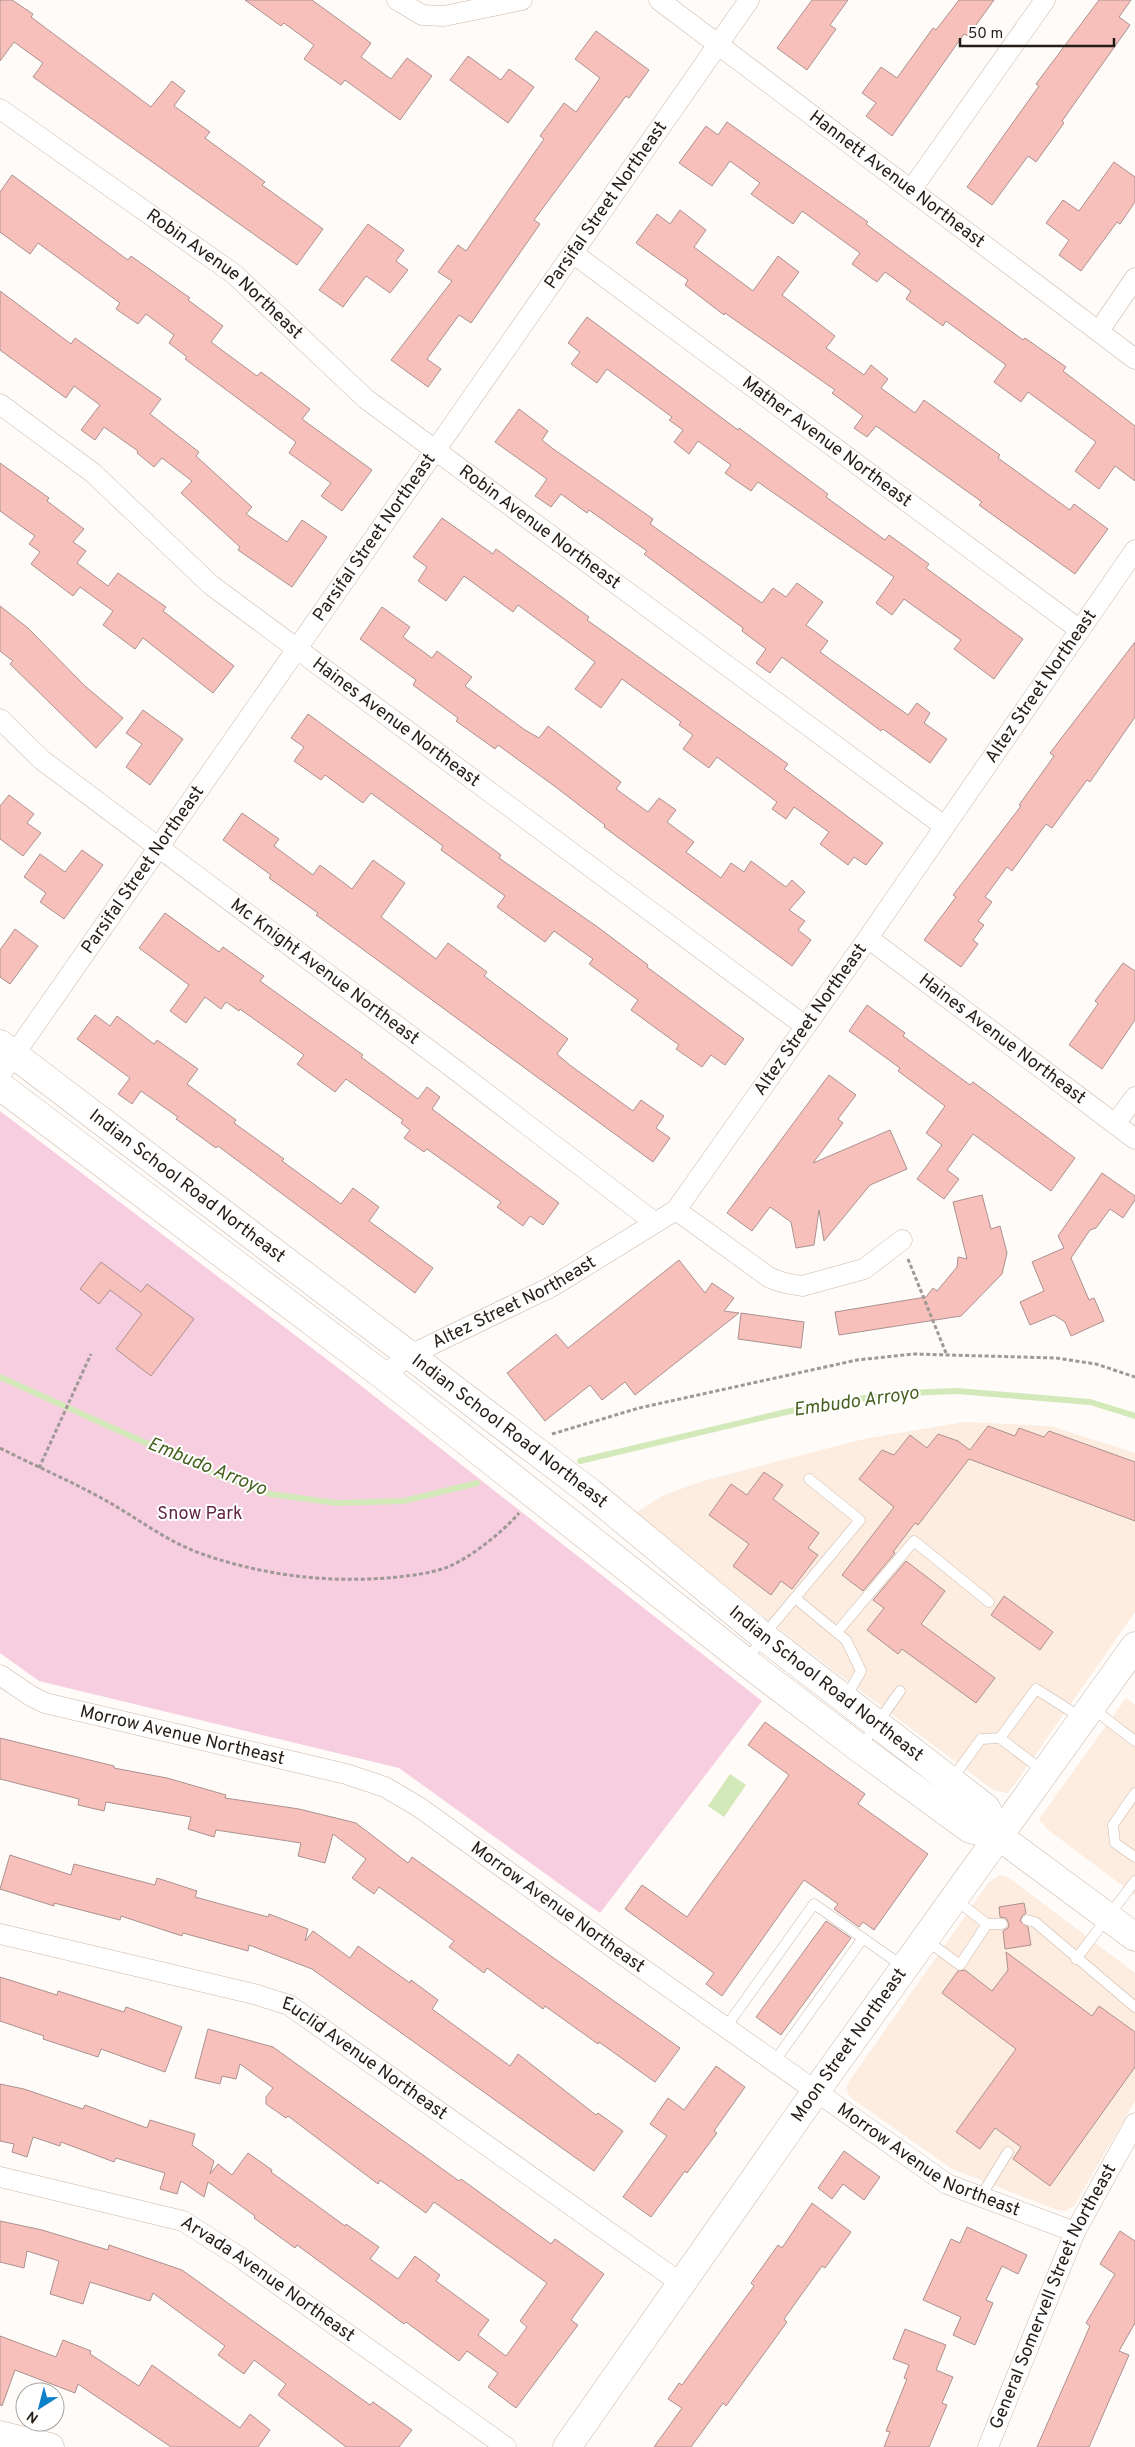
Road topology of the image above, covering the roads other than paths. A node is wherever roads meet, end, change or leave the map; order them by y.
1 (397, 0) edge
2 (522, 0) edge
3 (659, 0) edge
4 (749, 0) edge
5 (1045, 0) edge
6 (718, 45) junction
7 (0, 108) edge
8 (910, 190) junction
9 (574, 254) junction
10 (1135, 278) edge
11 (1099, 331) junction
12 (1135, 359) edge
13 (0, 404) edge
14 (435, 449) junction
15 (1135, 550) edge
16 (1080, 630) junction
17 (297, 649) junction
18 (0, 719) edge
19 (944, 826) junction
20 (159, 846) junction
21 (868, 938) junction
22 (805, 1026) junction
23 (5, 1058) edge
24 (0, 1086) edge
25 (1135, 1097) edge
26 (1116, 1124) junction
27 (1135, 1139) edge
28 (676, 1210) junction
29 (654, 1222) junction
30 (902, 1240) road end
31 (408, 1356) junction
32 (384, 1376) junction
33 (809, 1479) dead end
34 (795, 1598) junction
35 (989, 1602) dead end
36 (837, 1632) junction
37 (764, 1636) junction
38 (1135, 1646) edge
39 (746, 1662) junction
40 (0, 1675) edge
41 (900, 1691) dead end
42 (846, 1698) junction
43 (1087, 1713) junction
44 (877, 1722) junction
45 (1000, 1738) junction
46 (1135, 1741) edge
47 (859, 1748) junction
48 (1045, 1773) junction
49 (951, 1780) junction
50 (1135, 1793) edge
51 (1000, 1837) junction
52 (1135, 1858) edge
53 (1135, 1881) edge
54 (954, 1899) junction
55 (1108, 1917) junction
56 (1027, 1920) dead end
57 (988, 1924) junction
58 (1002, 1924) dead end
59 (0, 1934) edge
60 (1135, 1937) edge
61 (863, 1938) junction
62 (925, 1940) junction
63 (1076, 1959) junction
64 (905, 1968) junction
65 (1135, 2007) edge
66 (726, 2027) junction
67 (774, 2062) junction
68 (816, 2091) junction
69 (1135, 2123) edge
70 (1008, 2152) dead end
71 (0, 2177) edge
72 (981, 2196) junction
73 (1075, 2232) junction
74 (682, 2284) junction
75 (0, 2435) edge
76 (50, 2447) edge
77 (506, 2447) edge
78 (567, 2447) edge
79 (988, 2447) edge

1 - 2 street
3 - 6 street, Hannett Avenue Northeast
4 - 6 street, Parsifal Street Northeast
5 - 8 street
6 - 8 street, Hannett Avenue Northeast
6 - 9 street, Parsifal Street Northeast
7 - 14 street, Robin Avenue Northeast
8 - 11 street, Hannett Avenue Northeast
9 - 14 street, Parsifal Street Northeast
9 - 16 street, Mather Avenue Northeast
10 - 11 street
11 - 12 street, Hannett Avenue Northeast
13 - 17 street, Haines Avenue Northeast
14 - 17 street, Parsifal Street Northeast
14 - 19 street, Robin Avenue Northeast
15 - 16 street, Altez Street Northeast
16 - 19 street, Altez Street Northeast
17 - 20 street, Parsifal Street Northeast
17 - 22 street, Haines Avenue Northeast
18 - 20 street, Mc Knight Avenue Northeast
19 - 21 street, Altez Street Northeast
20 - 23 street, Parsifal Street Northeast
20 - 29 street, Mc Knight Avenue Northeast
21 - 22 street, Altez Street Northeast
21 - 26 street, Haines Avenue Northeast
22 - 28 street, Altez Street Northeast
23 - 31 street, Indian School Road Northeast
24 - 32 street, Indian School Road Northeast
25 - 26 street
26 - 27 street, Haines Avenue Northeast
28 - 29 street, Altez Street Northeast
28 - 30 street
29 - 31 street, Altez Street Northeast
31 - 32 street, Altez Street Northeast
31 - 37 street, Indian School Road Northeast
32 - 39 street, Indian School Road Northeast
33 - 34 lane
34 - 36 lane
34 - 37 lane
35 - 36 lane
36 - 42 lane
37 - 39 lane
37 - 42 street, Indian School Road Northeast
38 - 43 street, Moon Street Northeast
39 - 47 street, Indian School Road Northeast
40 - 66 street, Morrow Avenue Northeast
41 - 44 lane
42 - 44 street, Indian School Road Northeast
43 - 45 lane
43 - 46 lane
43 - 48 street, Moon Street Northeast
44 - 47 lane
44 - 49 street, Indian School Road Northeast
45 - 48 lane
45 - 49 lane
47 - 51 street, Indian School Road Northeast
48 - 51 street, Moon Street Northeast
49 - 51 street, Indian School Road Northeast
50 - 52 lane
51 - 54 street, Moon Street Northeast
51 - 55 street, Indian School Road Northeast
53 - 55 lane
54 - 57 lane
54 - 62 street, Moon Street Northeast
55 - 60 street, Indian School Road Northeast
55 - 63 lane
56 - 63 lane
57 - 58 lane
57 - 62 lane
59 - 74 street, Euclid Avenue Northeast
61 - 64 lane
61 - 66 lane
61 - 67 lane
62 - 64 street, Moon Street Northeast
63 - 65 lane
64 - 68 street, Moon Street Northeast
66 - 67 street, Morrow Avenue Northeast
67 - 68 street, Morrow Avenue Northeast
68 - 72 street, Morrow Avenue Northeast
68 - 74 street, Moon Street Northeast
69 - 73 street, General Somervell Street Northeast
70 - 72 lane
71 - 77 street, Arvada Avenue Northeast
72 - 73 street, Morrow Avenue Northeast
73 - 79 street, General Somervell Street Northeast
74 - 78 street, Moon Street Northeast
75 - 76 street

